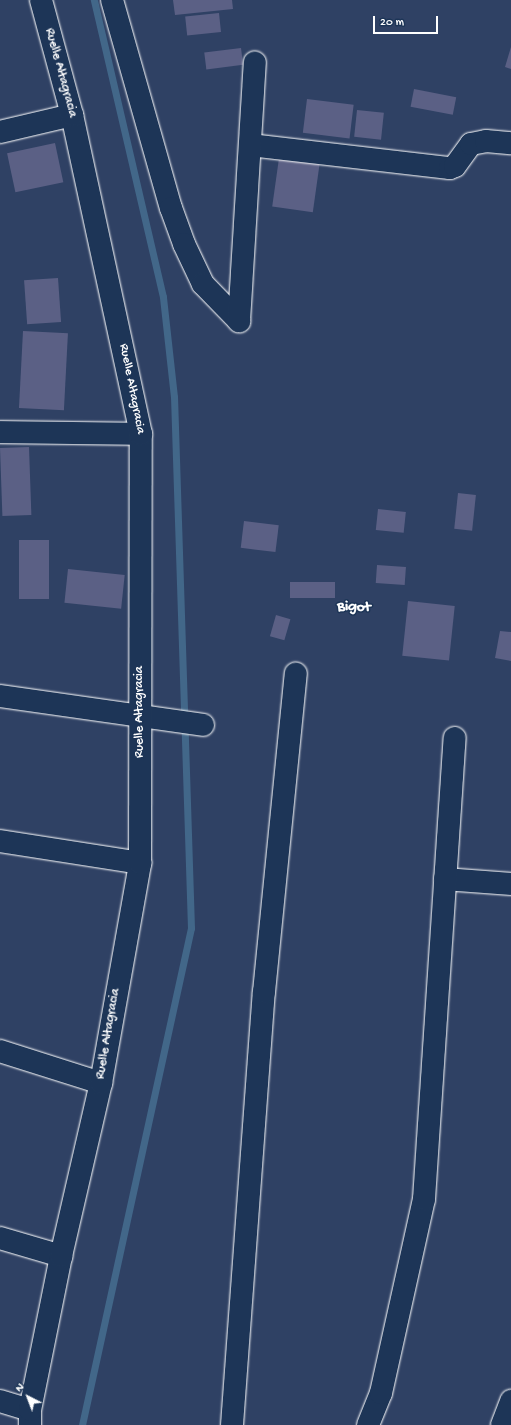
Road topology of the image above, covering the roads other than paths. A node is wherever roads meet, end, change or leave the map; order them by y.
1 (41, 0) edge
2 (112, 0) edge
3 (255, 62) dead end
4 (72, 115) junction
5 (0, 132) edge
6 (511, 143) edge
7 (250, 145) junction
8 (0, 432) edge
9 (141, 434) junction
10 (296, 674) dead end
11 (0, 696) edge
12 (140, 717) junction
13 (203, 726) dead end
14 (455, 738) dead end
15 (0, 841) edge
16 (140, 863) junction
17 (445, 880) junction
18 (511, 884) edge
19 (0, 1051) edge
20 (100, 1083) junction
21 (0, 1238) edge
22 (61, 1256) junction
23 (0, 1401) edge
24 (511, 1401) edge
25 (30, 1418) edge
26 (232, 1425) edge
27 (368, 1425) edge
28 (502, 1425) edge

1 - 4 street, Ruelle Altagracia
2 - 7 street
3 - 7 street
4 - 5 street
4 - 9 street, Ruelle Altagracia
6 - 7 street
8 - 9 street
9 - 12 street, Ruelle Altagracia
10 - 26 street
11 - 12 street
12 - 13 street
12 - 16 street, Ruelle Altagracia
14 - 17 street
15 - 16 street
16 - 20 street, Ruelle Altagracia
17 - 18 street
17 - 27 street
19 - 20 street
20 - 22 street, Ruelle Altagracia
21 - 22 street
22 - 25 street, Ruelle Altagracia
23 - 25 street
24 - 28 street

